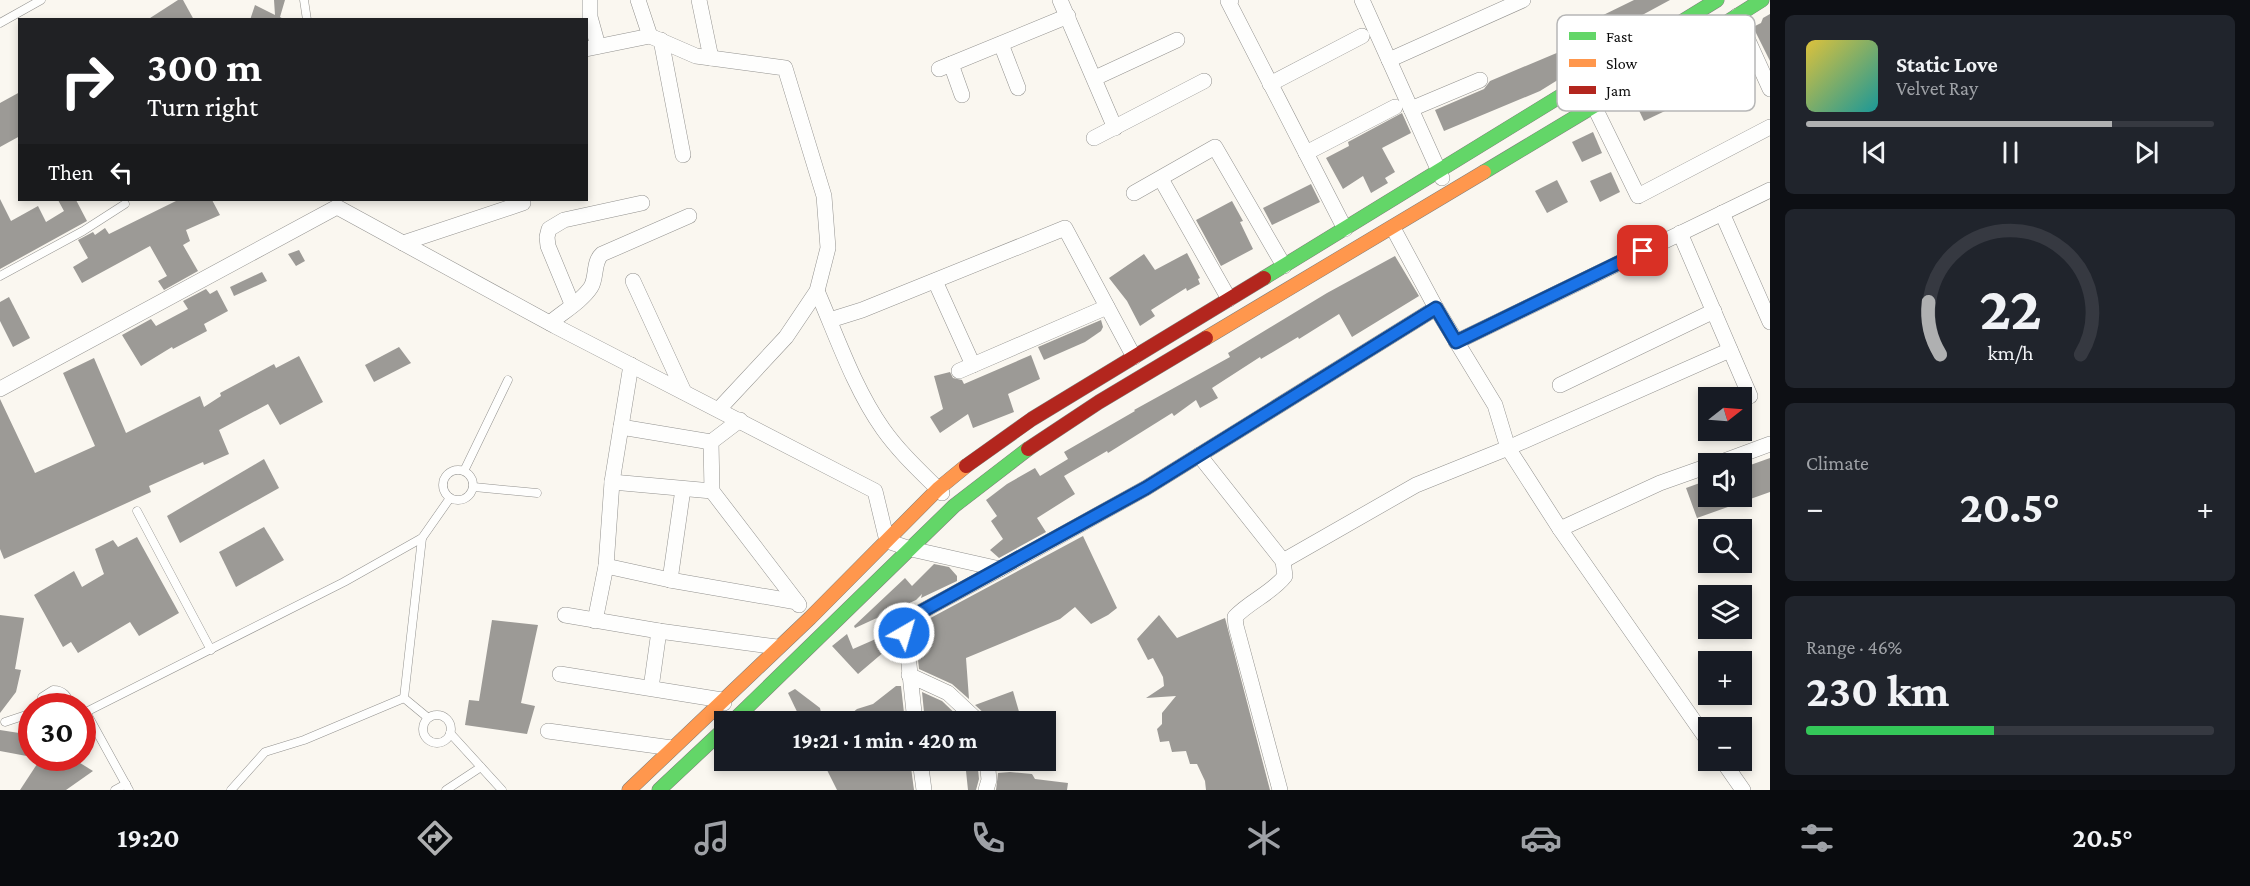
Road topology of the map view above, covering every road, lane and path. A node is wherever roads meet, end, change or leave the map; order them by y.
1 (41, 0) edge
2 (304, 0) edge
3 (590, 0) edge
4 (638, 0) edge
5 (699, 0) edge
6 (1060, 0) edge
7 (1231, 0) edge
8 (1362, 0) edge
9 (1523, 0) edge
10 (1717, 0) edge
11 (1762, 0) edge
12 (1698, 5) edge
13 (1683, 15) edge
14 (1739, 15) edge
15 (1068, 16) junction
16 (307, 18) edge
17 (0, 23) edge
18 (1362, 36) dead end
19 (655, 38) junction
20 (1177, 40) dead end
21 (1000, 44) junction
22 (592, 48) edge
23 (1755, 56) edge
24 (711, 58) junction
25 (1389, 60) junction
26 (1095, 78) junction
27 (1480, 80) dead end
28 (1204, 81) dead end
29 (1270, 84) junction
30 (1018, 88) dead end
31 (1770, 89) edge
32 (962, 95) dead end
33 (1557, 96) edge
34 (1395, 107) dead end
35 (1411, 109) junction
36 (1586, 111) edge
37 (1596, 111) edge
38 (1770, 127) edge
39 (1116, 128) junction
40 (1094, 138) dead end
41 (1306, 153) junction
42 (683, 154) dead end
43 (1440, 172) junction
44 (1161, 179) junction
45 (1770, 190) edge
46 (1134, 193) dead end
47 (1449, 193) junction
48 (523, 203) dead end
49 (642, 203) dead end
50 (125, 204) dead end
51 (1722, 213) junction
52 (689, 216) dead end
53 (1393, 228) junction
54 (1345, 229) junction
55 (1680, 233) junction
56 (403, 243) junction
57 (1284, 266) junction
58 (0, 276) edge
59 (935, 280) junction
60 (633, 281) dead end
61 (817, 291) junction
62 (1229, 299) junction
63 (572, 304) junction
64 (1107, 307) junction
65 (1436, 308) junction
66 (1714, 311) junction
67 (830, 320) junction
68 (1770, 322) edge
69 (550, 323) junction
70 (1456, 342) junction
71 (1730, 351) junction
72 (1134, 357) junction
73 (632, 365) junction
74 (508, 380) dead end
75 (1560, 385) dead end
76 (1746, 387) edge
77 (0, 389) edge
78 (684, 392) junction
79 (718, 409) junction
80 (740, 420) junction
81 (621, 427) junction
82 (711, 442) junction
83 (1770, 444) edge
84 (1508, 448) junction
85 (1746, 453) edge
86 (1200, 455) junction
87 (1698, 470) edge
88 (464, 471) junction
89 (612, 483) junction
90 (474, 487) junction
91 (683, 489) junction
92 (938, 489) junction
93 (712, 491) junction
94 (537, 493) dead end
95 (450, 498) junction
96 (954, 506) junction
97 (137, 511) dead end
98 (1560, 529) junction
99 (422, 538) junction
100 (887, 541) junction
101 (911, 549) junction
102 (1283, 561) junction
103 (606, 566) junction
104 (1000, 569) junction
105 (670, 580) junction
106 (797, 602) junction
107 (565, 615) dead end
108 (810, 618) junction
109 (595, 621) junction
110 (659, 631) junction
111 (777, 647) junction
112 (212, 650) junction
113 (560, 674) dead end
114 (909, 675) junction
115 (651, 688) junction
116 (49, 693) edge
117 (63, 693) edge
118 (404, 698) junction
119 (722, 700) junction
120 (96, 705) edge
121 (730, 711) edge
122 (743, 711) edge
123 (914, 711) edge
124 (967, 711) edge
125 (18, 717) edge
126 (427, 717) junction
127 (5, 722) dead end
128 (1698, 727) edge
129 (549, 731) dead end
130 (96, 732) edge
131 (450, 733) junction
132 (714, 738) edge
133 (672, 748) junction
134 (482, 767) junction
135 (921, 771) edge
136 (988, 771) edge
137 (1730, 771) edge
138 (128, 787) edge
139 (115, 790) edge
140 (231, 790) edge
141 (446, 790) edge
142 (502, 790) edge
143 (629, 790) edge
144 (659, 790) edge
145 (924, 790) edge
146 (986, 790) edge
147 (1280, 790) edge
148 (1743, 790) edge

1 - 17 lane
2 - 16 lane
3 - 22 street
4 - 19 street
5 - 24 street
6 - 15 street
7 - 29 street
8 - 25 street
9 - 25 street
10 - 12 highway
11 - 14 highway
12 - 13 highway
15 - 21 street
15 - 26 street
18 - 29 street
19 - 22 street
19 - 24 street
19 - 42 street
20 - 26 street
21 - 30 street
21 - 32 street
23 - 31 street
24 - 61 street
25 - 35 street
26 - 39 street
27 - 35 street
28 - 39 street
29 - 41 street
33 - 43 highway
34 - 41 street
35 - 43 street
36 - 47 highway
37 - 38 street
39 - 40 street
41 - 54 street
43 - 47 street
43 - 54 highway
44 - 46 street
44 - 57 street
44 - 62 street
45 - 51 street
47 - 53 highway
48 - 56 street
49 - 63 street
50 - 58 lane
51 - 55 street
51 - 68 street
52 - 63 street
53 - 65 street
53 - 96 highway
54 - 57 highway
55 - 66 street
55 - 70 street
56 - 69 street
56 - 77 street
57 - 62 highway
59 - 64 street
59 - 64 street
59 - 67 street
60 - 78 street
61 - 67 street
61 - 79 street
62 - 72 highway
63 - 69 street
64 - 72 street
65 - 70 street
65 - 86 street
66 - 71 street
66 - 75 street
67 - 92 street
69 - 73 street
70 - 84 street
71 - 76 street
71 - 84 street
72 - 92 highway
73 - 78 street
73 - 81 street
74 - 88 lane
78 - 79 street
79 - 80 street
80 - 82 street
80 - 100 street
81 - 82 street
81 - 89 street
82 - 93 street
83 - 85 street
84 - 98 street
84 - 102 street
86 - 102 street
86 - 104 street
87 - 98 street
88 - 90 lane
88 - 95 lane
89 - 91 street
89 - 103 street
90 - 94 lane
90 - 95 lane
91 - 93 street
91 - 105 street
92 - 96 street
92 - 100 highway
93 - 106 street
95 - 99 lane
96 - 101 highway
97 - 112 lane
98 - 128 street
99 - 112 lane
99 - 118 lane
100 - 101 street
100 - 108 highway
101 - 104 street
101 - 122 highway
102 - 147 street
103 - 105 street
103 - 109 street
104 - 114 street
105 - 106 street
106 - 108 street
107 - 109 street
108 - 111 highway
109 - 110 street
110 - 111 street
110 - 115 street
111 - 119 highway
112 - 120 lane
113 - 115 street
114 - 123 street
114 - 124 street
115 - 119 street
116 - 117 lane
118 - 126 lane
118 - 140 lane
119 - 121 street
119 - 133 highway
125 - 127 lane
126 - 131 lane
126 - 131 lane
129 - 133 street
130 - 138 lane
131 - 134 lane
132 - 144 highway
133 - 143 highway
134 - 141 lane
134 - 142 lane
135 - 145 street
136 - 146 street
137 - 148 street
138 - 139 lane

